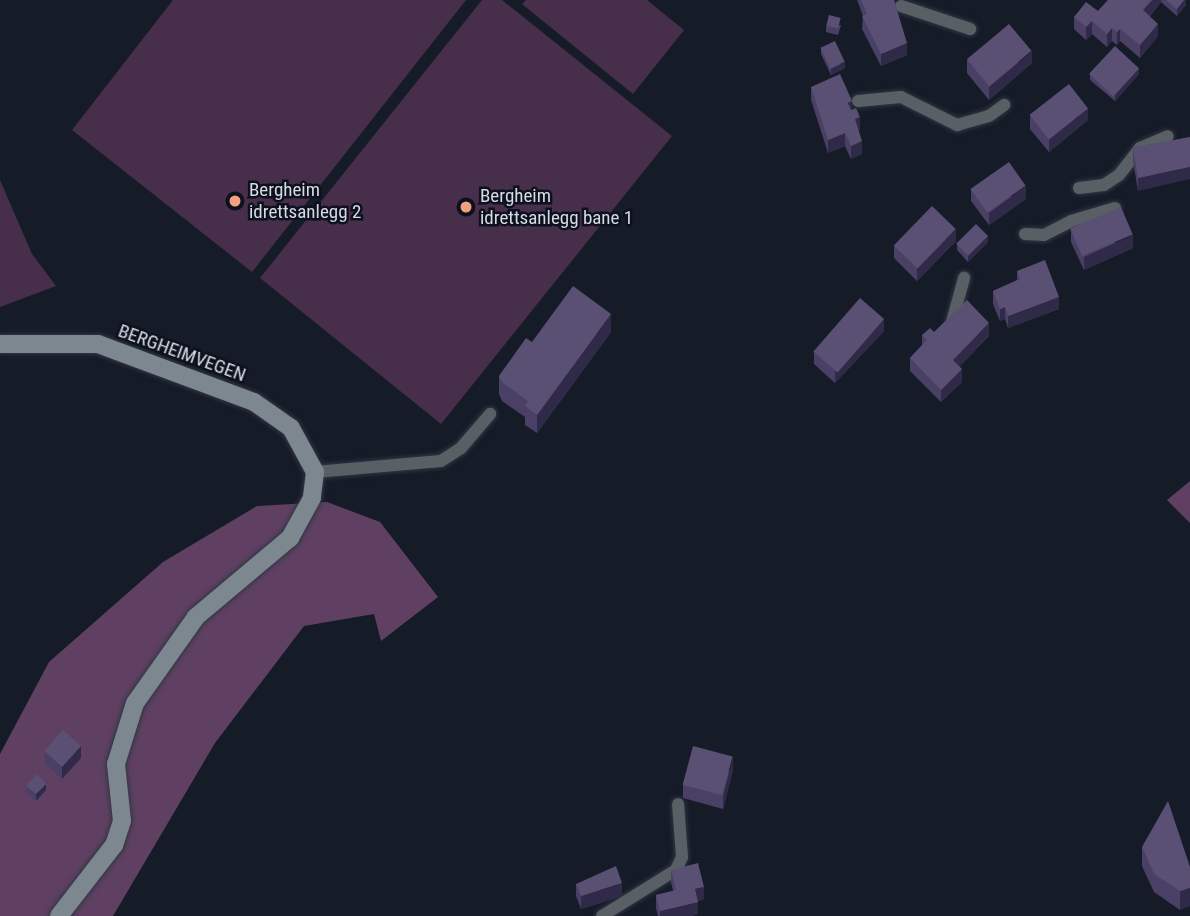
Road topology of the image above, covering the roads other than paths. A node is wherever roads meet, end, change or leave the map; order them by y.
1 (901, 6) dead end
2 (965, 27) dead end
3 (858, 101) dead end
4 (1004, 105) dead end
5 (1168, 136) dead end
6 (1079, 188) dead end
7 (1115, 208) edge
8 (1025, 234) dead end
9 (964, 278) dead end
10 (952, 322) edge
11 (0, 344) edge
12 (490, 414) dead end
13 (315, 472) junction
14 (678, 804) dead end
15 (59, 916) edge
16 (602, 916) edge

1 - 2 lane
3 - 4 lane
5 - 6 lane
7 - 8 lane
9 - 10 lane
11 - 13 street, BERGHEIMVEGEN
12 - 13 lane
13 - 15 street
14 - 16 lane

